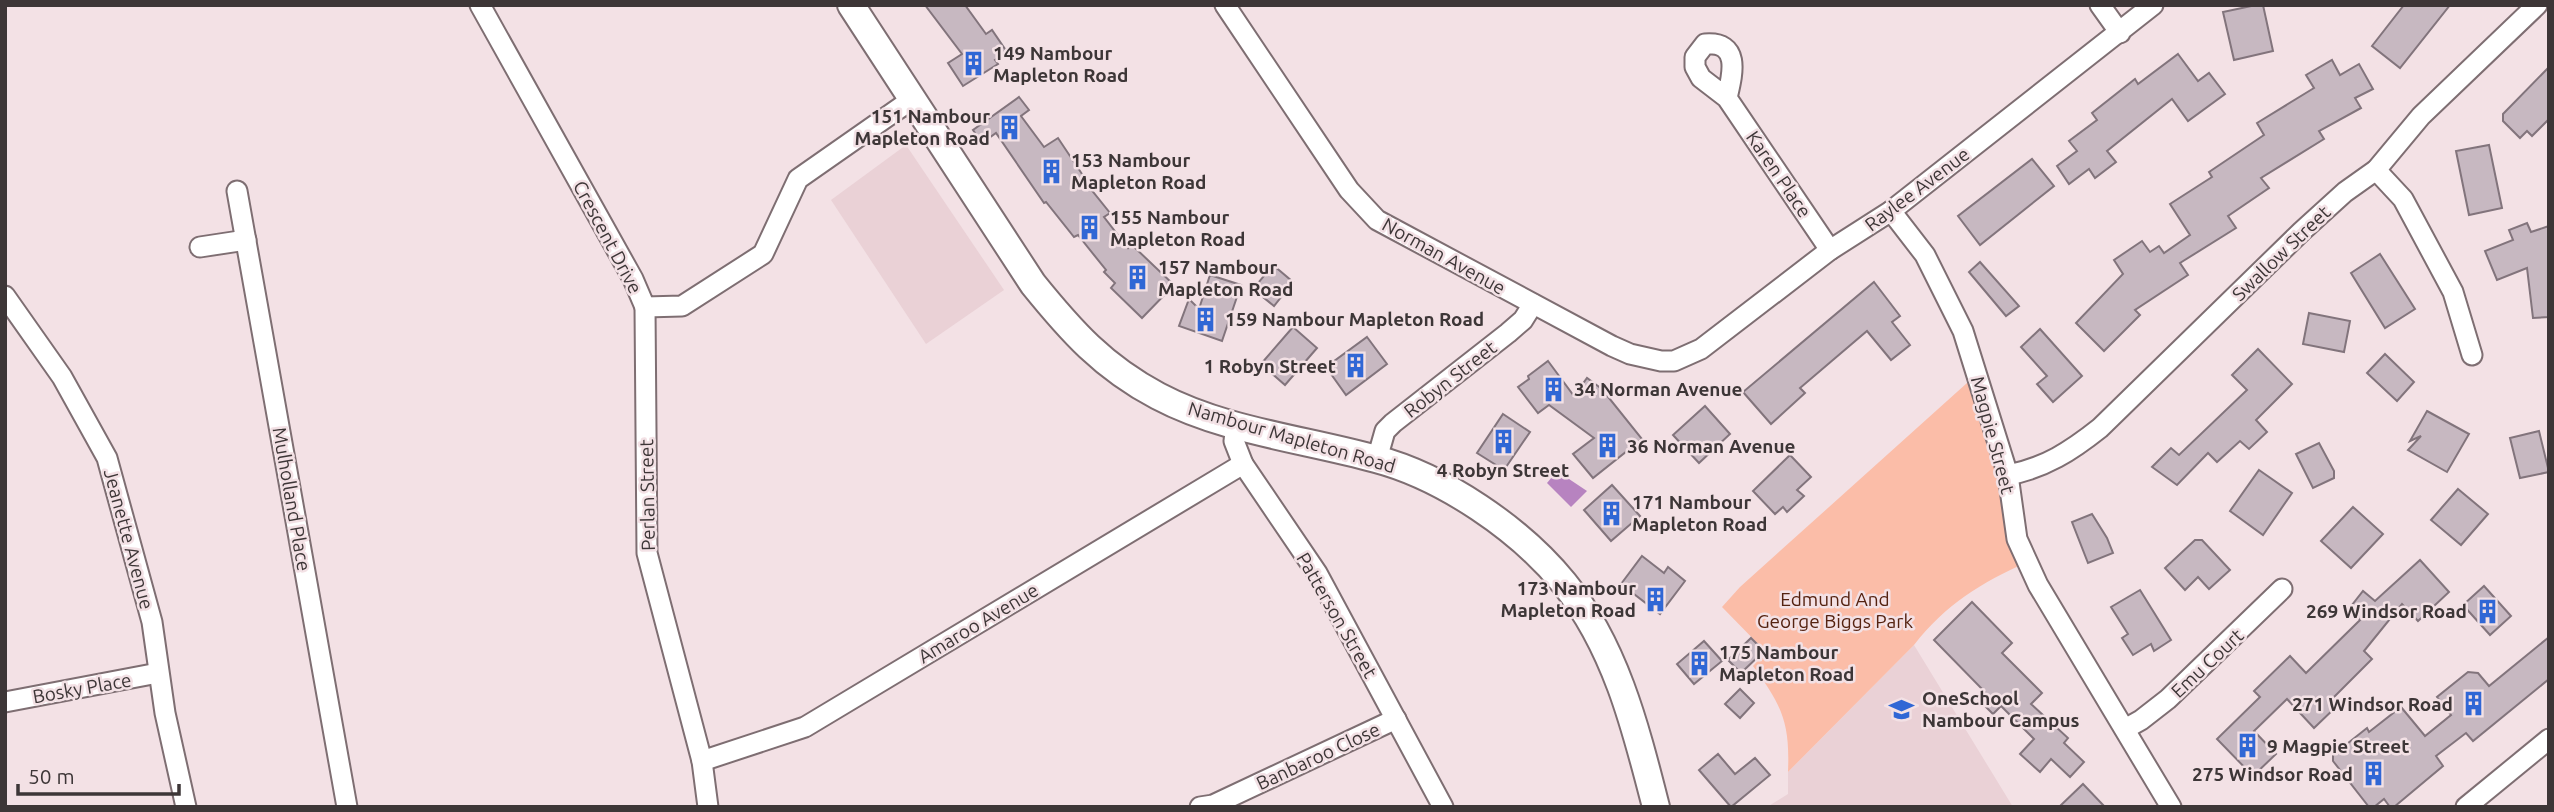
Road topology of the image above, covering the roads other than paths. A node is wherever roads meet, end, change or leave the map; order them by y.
1 (481, 5) edge
2 (851, 5) edge
3 (1225, 5) edge
4 (2100, 5) edge
5 (2153, 5) edge
6 (2537, 5) edge
7 (2120, 33) junction
8 (1727, 98) dead end
9 (911, 100) junction
10 (2376, 170) junction
11 (237, 191) dead end
12 (1891, 211) junction
13 (246, 240) junction
14 (200, 247) dead end
15 (1830, 250) junction
16 (5, 296) edge
17 (1533, 304) junction
18 (645, 307) junction
19 (2472, 355) dead end
20 (1674, 361) joint
21 (1236, 425) junction
22 (1377, 459) junction
23 (1243, 464) junction
24 (2008, 475) junction
25 (2282, 589) dead end
26 (158, 673) junction
27 (5, 702) edge
28 (1396, 719) junction
29 (2125, 729) junction
30 (2549, 739) edge
31 (702, 761) junction
32 (187, 807) edge
33 (347, 807) edge
34 (708, 807) edge
35 (1200, 807) edge
36 (1443, 807) edge
37 (1656, 807) edge
38 (2171, 807) edge
39 (2466, 807) edge

1 - 18 street, Crescent Drive
2 - 9 main road, Nambour Mapleton Road
3 - 17 street, Norman Avenue
4 - 7 street
5 - 7 street, Raylee Avenue
6 - 10 street, Swallow Street
7 - 12 street, Raylee Avenue
8 - 15 street, Karen Place
9 - 18 street, Crescent Drive
9 - 21 main road, Nambour Mapleton Road
10 - 19 street
10 - 24 street, Swallow Street
11 - 13 street, Mulholland Place
12 - 15 street, Raylee Avenue
12 - 24 street, Magpie Street
13 - 14 street
13 - 33 street, Mulholland Place
15 - 20 street, Raylee Avenue
16 - 26 street, Jeanette Avenue
17 - 20 street, Norman Avenue
17 - 22 street, Robyn Street
18 - 31 street, Perlan Street
21 - 22 main road, Nambour Mapleton Road
21 - 23 street, Patterson Street
22 - 37 main road, Nambour Mapleton Road
23 - 28 street, Patterson Street
23 - 31 street, Amaroo Avenue
24 - 29 street, Magpie Street
25 - 29 street, Emu Court
26 - 27 street, Bosky Place
26 - 32 street, Jeanette Avenue
28 - 35 street, Banbaroo Close
28 - 36 street, Patterson Street
29 - 38 street, Magpie Street
30 - 39 street
31 - 34 street, Perlan Street

